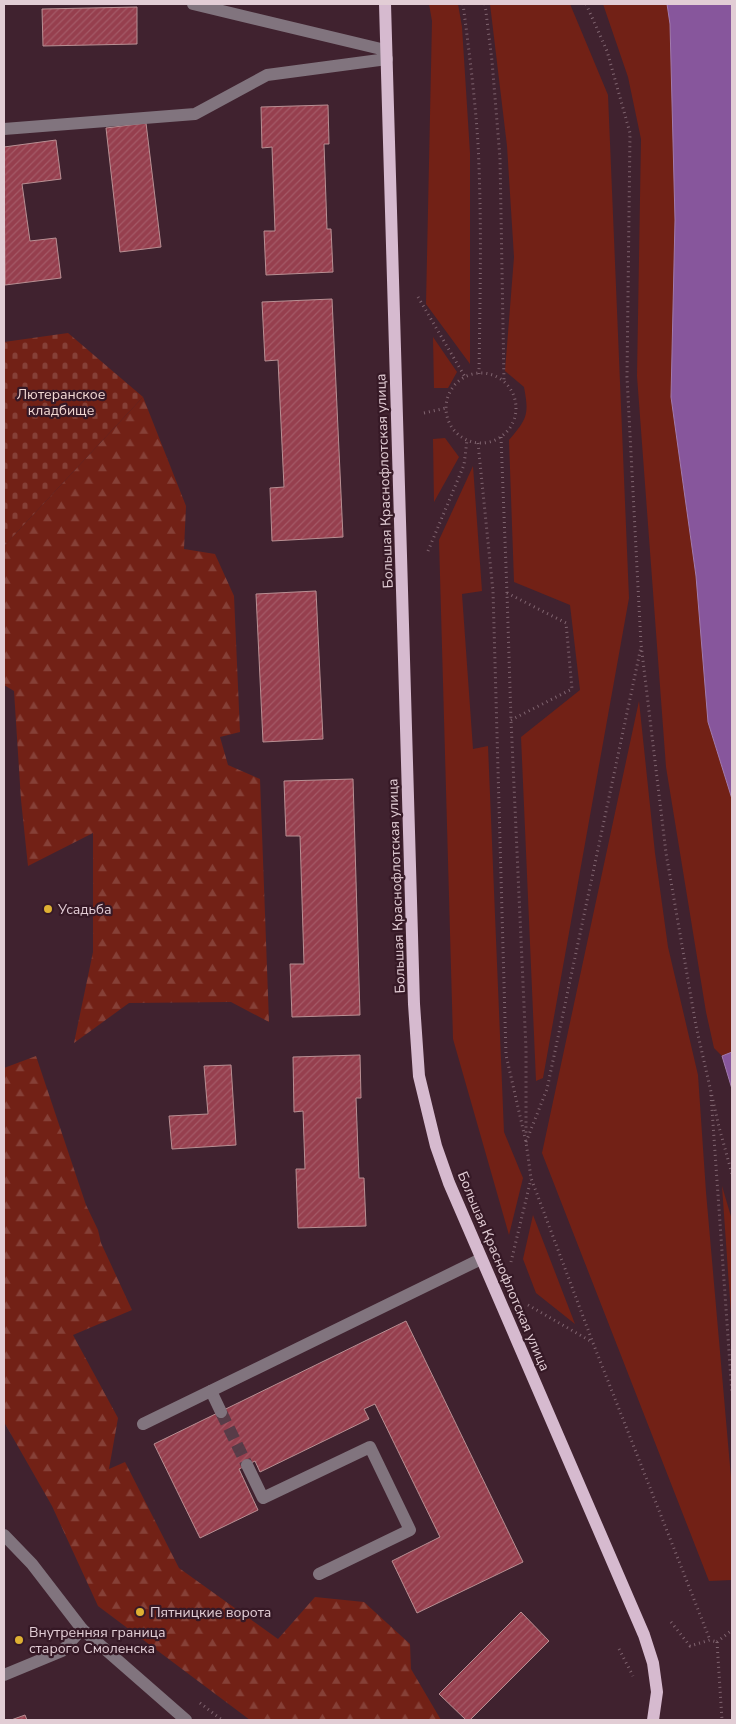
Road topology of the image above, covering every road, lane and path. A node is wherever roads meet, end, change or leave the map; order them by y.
1 (193, 4) edge
2 (385, 4) edge
3 (463, 4) edge
4 (485, 4) edge
5 (586, 4) edge
6 (387, 59) junction
7 (4, 129) edge
8 (418, 297) dead end
9 (479, 374) junction
10 (466, 377) junction
11 (504, 382) junction
12 (446, 408) junction
13 (424, 412) dead end
14 (501, 437) junction
15 (467, 440) junction
16 (478, 443) junction
17 (428, 551) dead end
18 (507, 593) junction
19 (641, 644) junction
20 (511, 720) junction
21 (710, 1084) junction
22 (526, 1142) junction
23 (732, 1173) edge
24 (531, 1178) junction
25 (481, 1259) junction
26 (511, 1262) dead end
27 (528, 1305) dead end
28 (593, 1343) junction
29 (211, 1391) junction
30 (732, 1394) edge
31 (221, 1412) tunnel mouth
32 (143, 1424) dead end
33 (247, 1464) tunnel mouth
34 (4, 1535) edge
35 (318, 1574) dead end
36 (671, 1622) dead end
37 (82, 1629) junction
38 (732, 1630) edge
39 (710, 1640) junction
40 (717, 1642) junction
41 (619, 1649) dead end
42 (4, 1675) edge
43 (635, 1679) dead end
44 (186, 1720) edge
45 (653, 1720) edge
46 (722, 1720) edge

1 - 6 street
2 - 6 main road, Большая Краснофлотская улица
3 - 9 path
4 - 11 path
5 - 19 path
6 - 7 street
6 - 25 main road, Большая Краснофлотская улица
8 - 10 path
9 - 10 path
9 - 11 path
10 - 12 path
11 - 14 path
12 - 13 path
12 - 15 path
14 - 16 path
14 - 18 path
15 - 16 path
15 - 17 path
16 - 22 path
18 - 20 path
18 - 20 path
19 - 21 path
19 - 22 path
20 - 22 path
21 - 23 path
21 - 30 path
22 - 24 path
24 - 26 path
24 - 28 path
25 - 29 street
25 - 45 main road, Большая Краснофлотская улица
27 - 28 path
28 - 39 path
29 - 31 street
29 - 32 street
33 - 35 street
34 - 37 street
36 - 39 path
37 - 42 street
37 - 44 street
38 - 40 path
39 - 40 path
40 - 46 path
41 - 43 path

